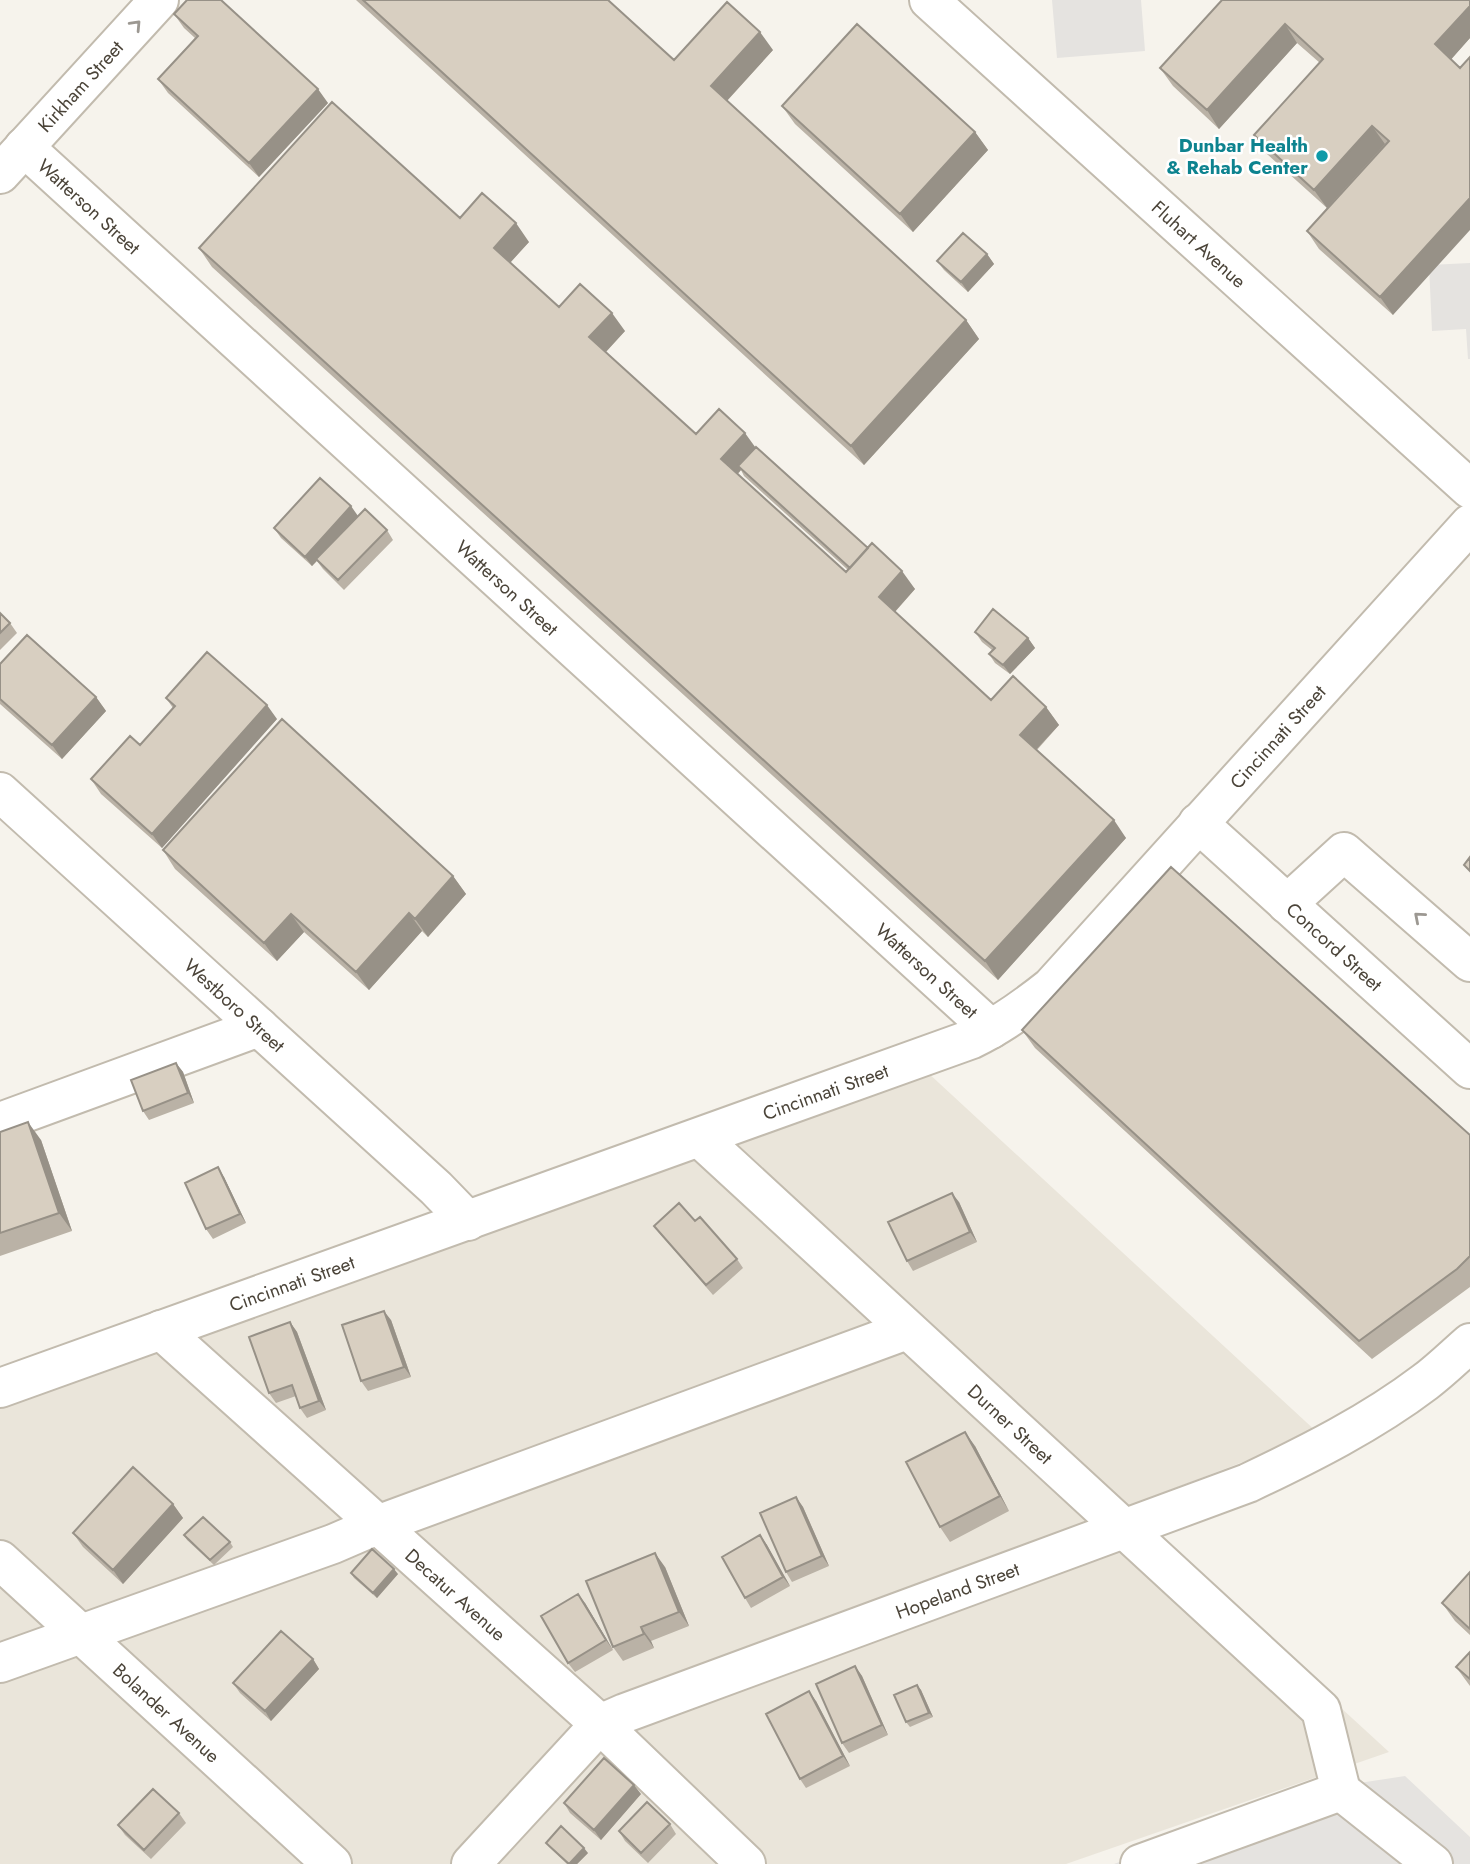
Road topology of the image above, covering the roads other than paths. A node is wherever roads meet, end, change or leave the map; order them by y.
1 (159, 0) edge
2 (929, 0) edge
3 (12, 161) edge
4 (1470, 489) edge
5 (1470, 524) edge
6 (0, 792) edge
7 (1198, 823) junction
8 (1287, 904) junction
9 (1470, 962) edge
10 (259, 1027) junction
11 (991, 1029) junction
12 (1470, 1069) edge
13 (0, 1122) edge
14 (700, 1138) junction
15 (468, 1222) junction
16 (161, 1330) junction
17 (908, 1330) junction
18 (1470, 1343) edge
19 (0, 1388) edge
20 (377, 1525) junction
21 (1128, 1530) junction
22 (0, 1560) edge
23 (80, 1634) junction
24 (0, 1663) edge
25 (600, 1724) junction
26 (1340, 1791) junction
27 (1157, 1861) edge
28 (332, 1864) edge
29 (471, 1864) edge
30 (746, 1864) edge
31 (1433, 1864) edge

3 -> 1 street, Kirkham Street
2 - 4 street, Fluhart Avenue
3 - 11 street, Watterson Street
5 - 7 street, Cincinnati Street
6 - 10 street, Westboro Street
7 - 8 street, Concord Street
7 - 11 street, Cincinnati Street
9 -> 8 street
8 - 12 street, Concord Street
10 - 13 street
10 - 15 street, Westboro Street
11 - 14 street, Cincinnati Street
14 - 15 street, Cincinnati Street
14 - 17 street, Durner Street
15 - 16 street, Cincinnati Street
16 - 19 street, Cincinnati Street
16 - 20 street, Decatur Avenue
17 - 20 street
17 - 21 street, Durner Street
18 - 21 street, Hopeland Street
20 - 23 street
20 - 25 street, Decatur Avenue
21 - 25 street, Hopeland Street
21 - 26 street, Durner Street
22 - 23 street, Bolander Avenue
23 - 24 street
23 - 28 street, Bolander Avenue
25 - 29 street, Hopeland Street
25 - 30 street, Decatur Avenue
26 - 27 street
26 - 31 street

